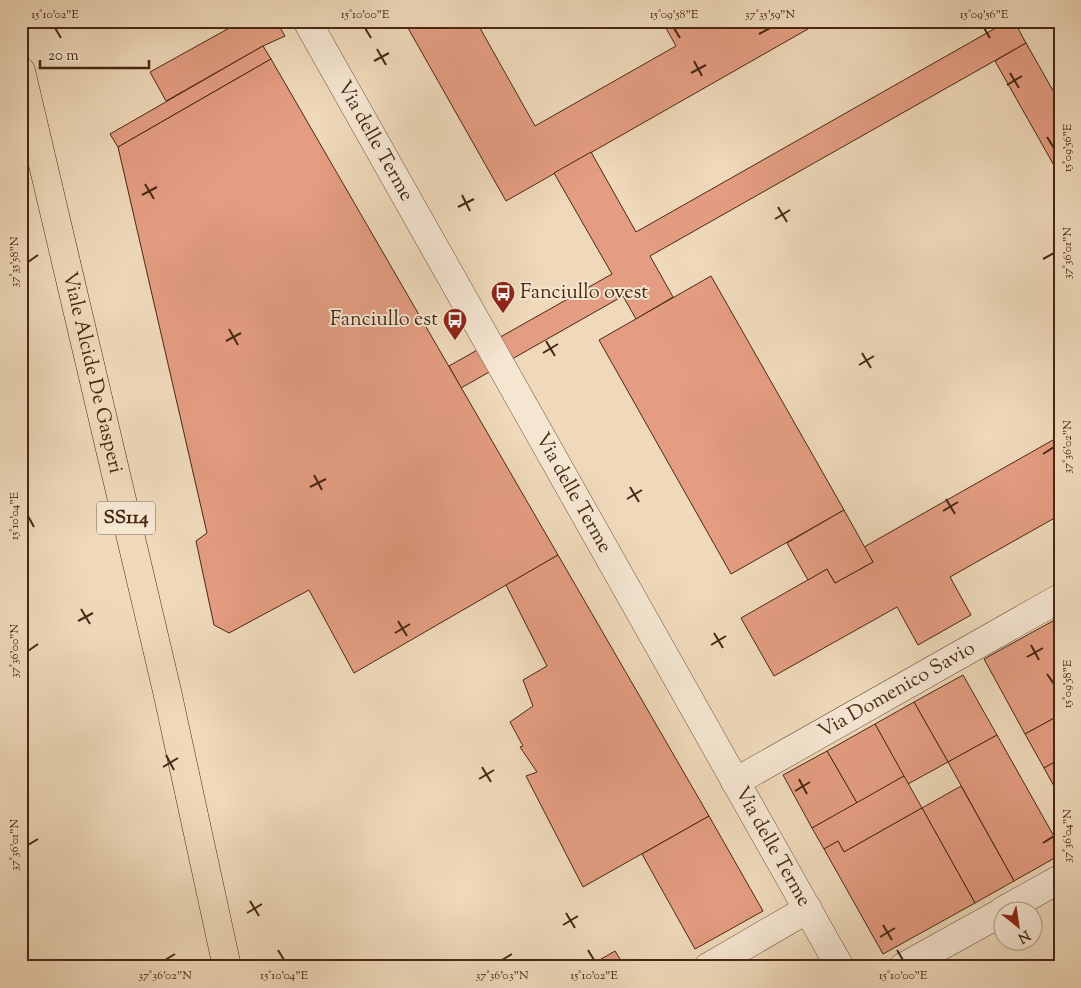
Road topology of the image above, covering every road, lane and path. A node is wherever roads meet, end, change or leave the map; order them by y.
1 (307, 21) edge
2 (21, 70) edge
3 (1060, 598) edge
4 (735, 782) junction
5 (1060, 879) edge
6 (1022, 900) edge
7 (808, 909) junction
8 (994, 916) edge
9 (227, 967) edge
10 (708, 967) edge
11 (840, 967) edge
12 (903, 967) edge

1 - 4 street, Via delle Terme
2 - 9 main road, Viale Alcide De Gasperi / SS114
3 - 4 street, Via Domenico Savio
4 - 7 street, Via delle Terme
5 - 6 street
7 - 10 street
7 - 11 street, Via delle Terme
8 - 12 street

